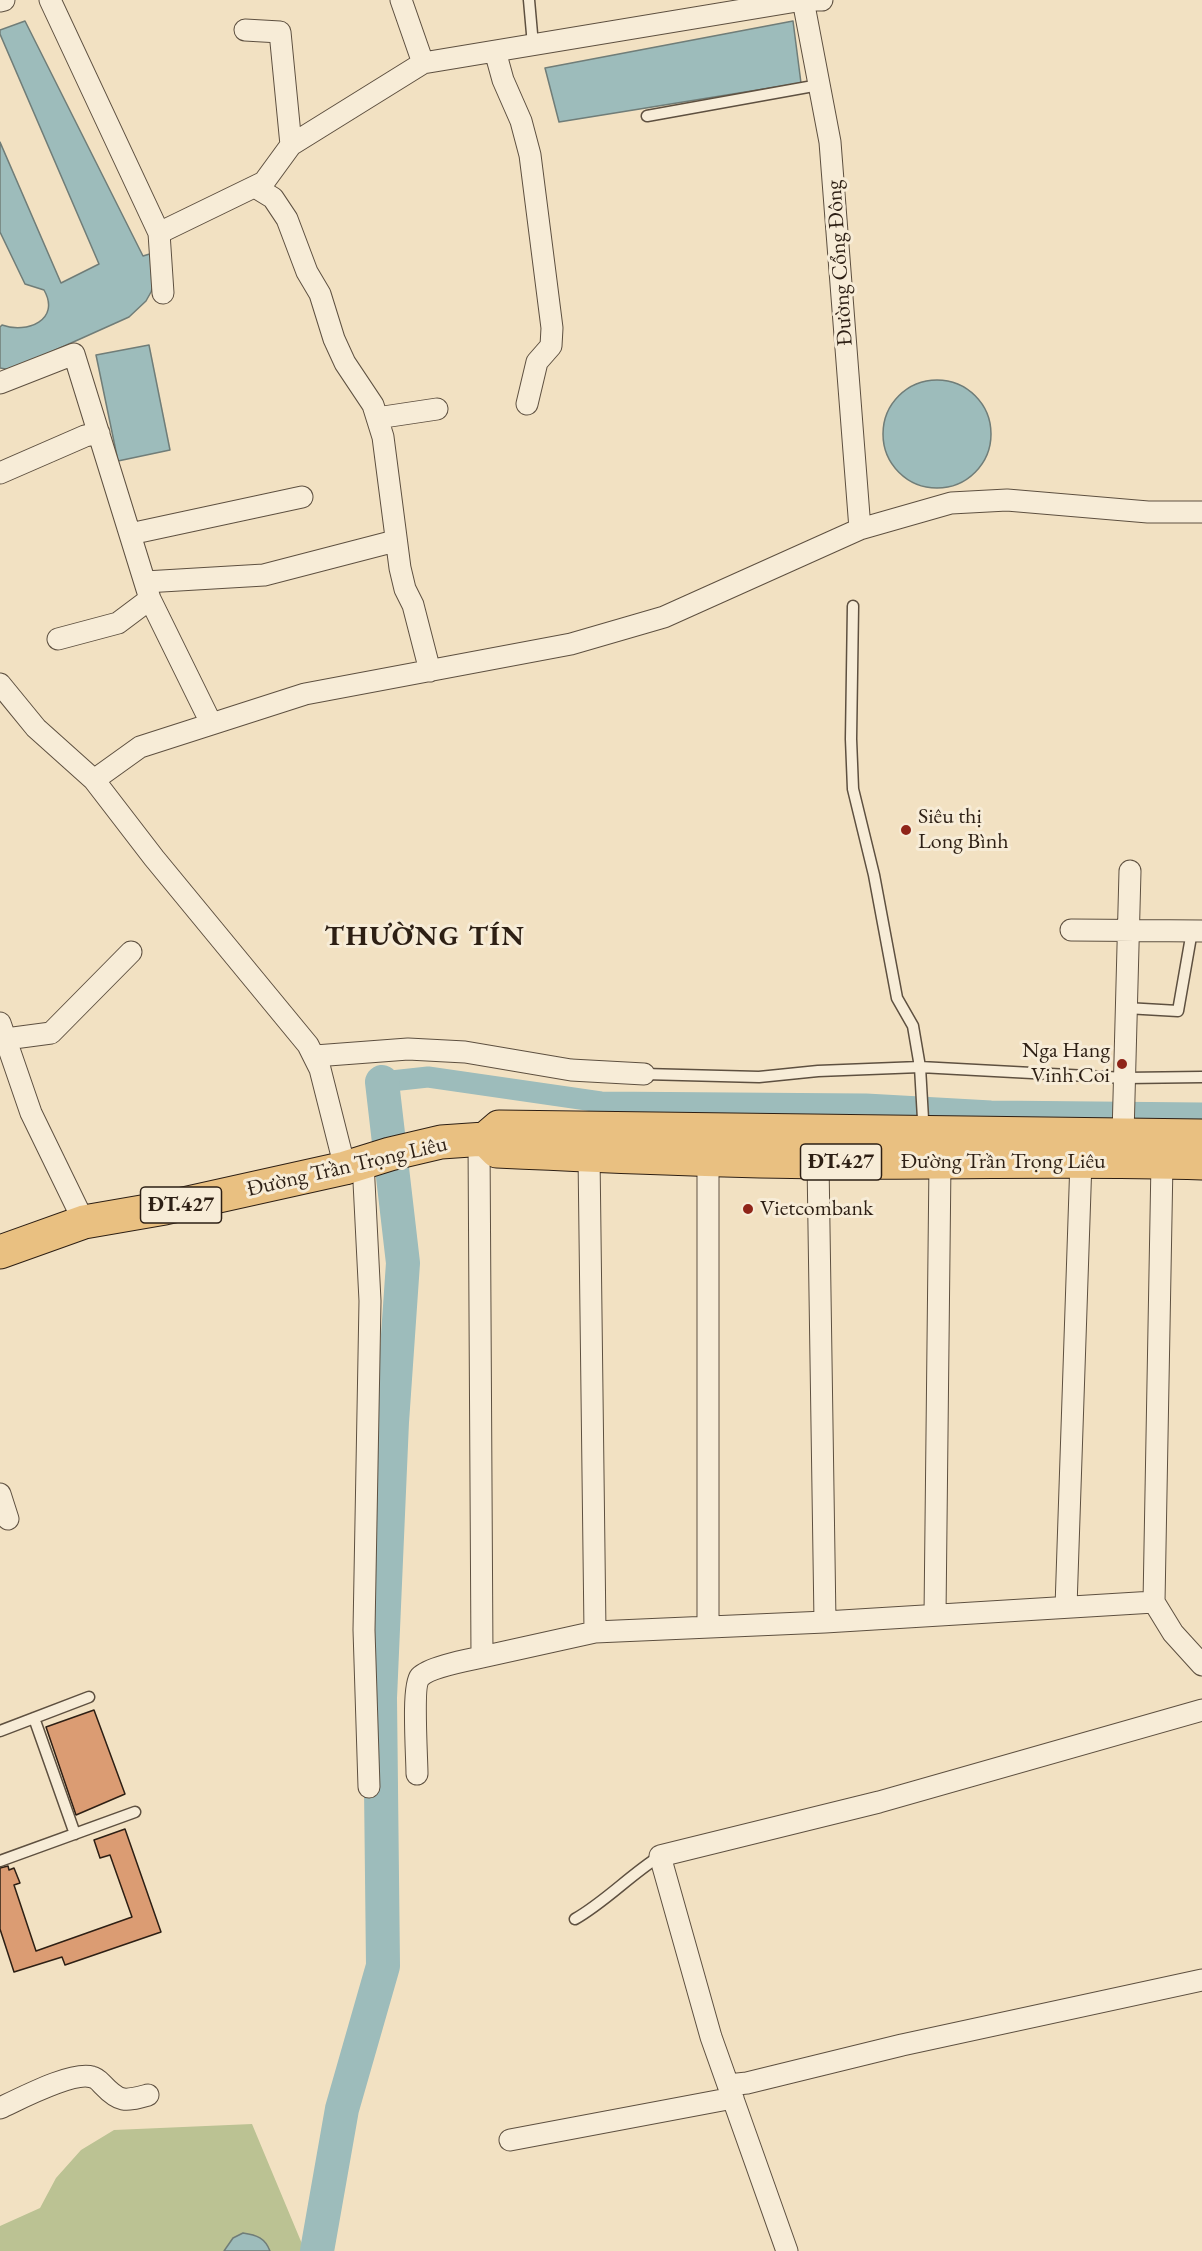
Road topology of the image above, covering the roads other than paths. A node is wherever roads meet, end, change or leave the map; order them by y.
1 (50, 0) edge
2 (400, 0) edge
3 (529, 0) edge
4 (803, 0) edge
5 (822, 0) edge
6 (245, 30) dead end
7 (533, 45) junction
8 (495, 51) junction
9 (423, 63) junction
10 (819, 85) junction
11 (647, 116) dead end
12 (291, 145) junction
13 (255, 187) junction
14 (159, 233) junction
15 (163, 293) dead end
16 (0, 382) edge
17 (527, 404) dead end
18 (437, 409) dead end
19 (378, 418) junction
20 (99, 433) junction
21 (0, 473) edge
22 (302, 497) dead end
23 (1202, 513) edge
24 (860, 529) junction
25 (130, 534) junction
26 (395, 541) junction
27 (147, 590) junction
28 (853, 606) dead end
29 (58, 639) dead end
30 (430, 671) junction
31 (0, 684) edge
32 (211, 723) junction
33 (94, 780) junction
34 (1130, 872) dead end
35 (1071, 930) dead end
36 (1197, 931) edge
37 (1128, 932) junction
38 (131, 952) dead end
39 (1126, 1008) junction
40 (2, 1035) edge
41 (315, 1056) junction
42 (921, 1070) junction
43 (644, 1074) joint
44 (1202, 1077) edge
45 (1125, 1078) junction
46 (1123, 1130) junction
47 (1202, 1136) edge
48 (931, 1138) junction
49 (482, 1139) junction
50 (589, 1155) junction
51 (708, 1159) junction
52 (1081, 1160) junction
53 (818, 1162) junction
54 (1162, 1162) junction
55 (1202, 1163) edge
56 (354, 1165) junction
57 (84, 1222) junction
58 (0, 1252) edge
59 (0, 1494) edge
60 (8, 1519) dead end
61 (1154, 1602) junction
62 (1066, 1608) junction
63 (935, 1615) junction
64 (825, 1622) junction
65 (708, 1627) junction
66 (595, 1632) junction
67 (482, 1657) junction
68 (1202, 1665) edge
69 (89, 1697) dead end
70 (1202, 1710) edge
71 (34, 1718) junction
72 (0, 1731) edge
73 (417, 1774) dead end
74 (369, 1787) dead end
75 (135, 1812) dead end
76 (75, 1834) junction
77 (660, 1856) junction
78 (0, 1861) edge
79 (575, 1919) dead end
80 (1202, 1980) edge
81 (730, 2092) junction
82 (148, 2096) dead end
83 (0, 2108) edge
84 (510, 2140) dead end
85 (787, 2251) edge

1 - 14 street
2 - 9 street
3 - 7 lane
4 - 5 street
4 - 7 street
4 - 10 street, Đường Cổng Đông
6 - 12 street
7 - 8 street
8 - 9 street
8 - 17 street
9 - 12 street
10 - 11 lane
10 - 24 street, Đường Cổng Đông
12 - 13 street
13 - 14 street
13 - 19 street
14 - 15 street
16 - 20 street
18 - 19 street
19 - 26 street
20 - 21 street
20 - 25 street
22 - 25 street
23 - 24 street
24 - 30 street
25 - 27 street
26 - 27 street
26 - 30 street
27 - 29 street
27 - 32 street
28 - 42 lane
30 - 32 street
31 - 33 street
32 - 33 street
33 - 41 street
34 - 37 street
35 - 37 street
36 - 37 street
36 - 39 lane
37 - 39 street
38 - 40 street
39 - 45 street
40 - 57 street
41 - 43 street
41 - 56 street
42 - 43 lane
42 - 45 lane
42 - 48 lane
44 - 45 lane
45 - 46 street
46 - 47 main road, Đường Trần Trọng Liêu / ĐT.427
46 - 48 main road, Đường Trần Trọng Liêu / ĐT.427
48 - 49 main road, Đường Trần Trọng Liêu / ĐT.427
48 - 52 main road, Đường Trần Trọng Liêu / ĐT.427
48 - 53 main road, Đường Trần Trọng Liêu / ĐT.427
48 - 63 street
49 - 50 main road, Đường Trần Trọng Liêu / ĐT.427
49 - 56 main road, Đường Trần Trọng Liêu / ĐT.427
49 - 67 street
50 - 51 main road, Đường Trần Trọng Liêu / ĐT.427
50 - 66 street
51 - 53 main road, Đường Trần Trọng Liêu / ĐT.427
51 - 65 street
52 - 54 main road, Đường Trần Trọng Liêu / ĐT.427
52 - 62 street
53 - 64 street
54 - 55 main road, Đường Trần Trọng Liêu / ĐT.427
54 - 61 street
56 - 57 main road, Đường Trần Trọng Liêu / ĐT.427
56 - 74 street
57 - 58 main road, Đường Trần Trọng Liêu / ĐT.427
59 - 60 street
61 - 62 street
61 - 68 street
62 - 63 street
63 - 64 street
64 - 65 street
65 - 66 street
66 - 67 street
67 - 73 street
69 - 71 lane
70 - 77 street
71 - 72 lane
71 - 76 lane
75 - 76 lane
76 - 78 lane
77 - 79 lane
77 - 81 street
80 - 81 street
81 - 84 street
81 - 85 street
82 - 83 street

